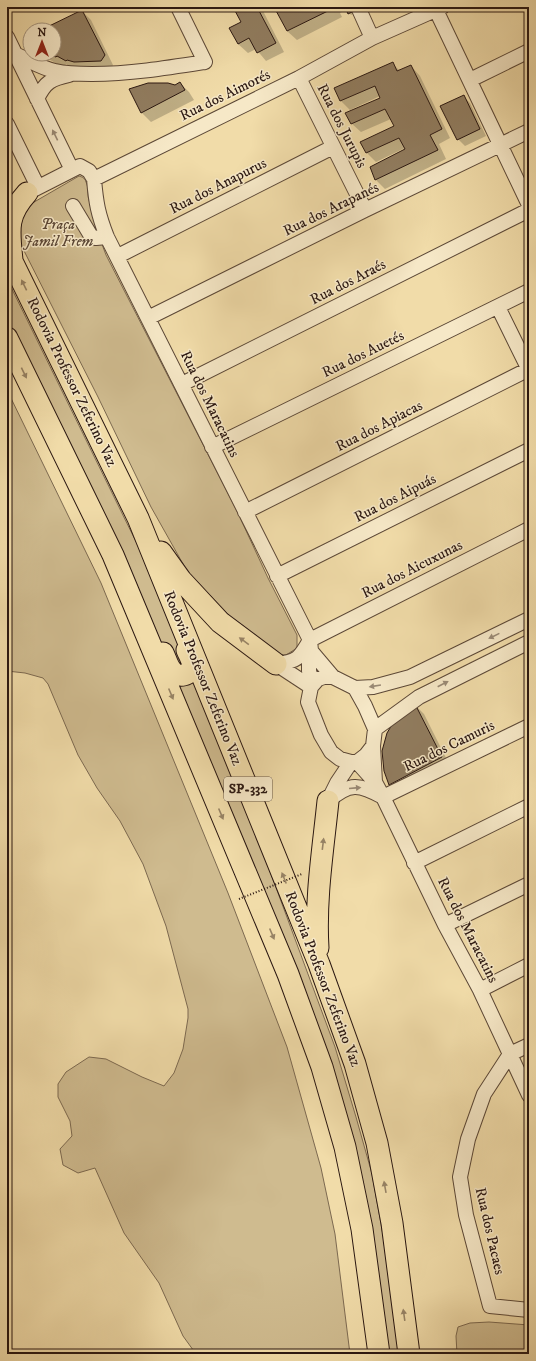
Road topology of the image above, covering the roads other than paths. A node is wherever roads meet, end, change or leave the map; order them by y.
1 (178, 7) edge
2 (358, 7) edge
3 (439, 8) edge
4 (7, 37) edge
5 (372, 38) junction
6 (529, 51) edge
7 (16, 54) junction
8 (73, 74) junction
9 (299, 78) junction
10 (470, 80) junction
11 (37, 98) junction
12 (7, 124) edge
13 (529, 131) edge
14 (501, 145) junction
15 (333, 147) junction
16 (72, 170) junction
17 (94, 179) junction
18 (33, 190) junction
19 (7, 195) edge
20 (529, 205) edge
21 (73, 206) dead end
22 (365, 210) junction
23 (529, 210) edge
24 (107, 236) junction
25 (9, 255) edge
26 (118, 256) junction
27 (529, 291) edge
28 (498, 307) junction
29 (148, 318) junction
30 (7, 338) edge
31 (55, 348) junction
32 (529, 370) edge
33 (182, 384) junction
34 (34, 392) junction
35 (212, 447) junction
36 (529, 450) edge
37 (245, 512) junction
38 (138, 518) junction
39 (529, 529) edge
40 (277, 576) junction
41 (529, 618) edge
42 (529, 642) edge
43 (310, 645) junction
44 (276, 664) junction
45 (333, 677) junction
46 (410, 677) junction
47 (312, 686) junction
48 (355, 688) junction
49 (419, 697) junction
50 (529, 726) edge
51 (376, 729) junction
52 (373, 746) junction
53 (354, 762) junction
54 (375, 782) junction
55 (383, 797) junction
56 (328, 801) junction
57 (529, 806) edge
58 (414, 862) junction
59 (529, 884) edge
60 (445, 925) junction
61 (319, 964) junction
62 (529, 965) edge
63 (480, 990) junction
64 (529, 1045) edge
65 (510, 1054) junction
66 (529, 1095) edge
67 (529, 1310) edge
68 (379, 1354) edge
69 (409, 1354) edge

1 - 8 street
2 - 5 street
3 - 5 street, Rua dos Aimorés
3 - 10 street
4 - 7 street
5 - 9 street, Rua dos Aimorés
6 - 10 street
7 - 8 street
7 - 11 street
8 - 11 street
9 - 15 street, Rua dos Jurupis
9 - 17 street, Rua dos Aimorés
10 - 14 street
16 -> 11 street
12 - 18 street
13 - 14 street, Rua dos Arapanés
14 - 20 street
14 - 22 street, Rua dos Arapanés
15 - 22 street, Rua dos Jurupis
15 - 26 street, Rua dos Anapurus
16 - 17 street
16 - 18 street
17 - 24 street, Rua dos Maracatins
18 - 19 highway
18 - 25 highway
21 - 24 street
22 - 29 street, Rua dos Arapanés
23 - 33 street, Rua dos Araés
24 - 26 street, Rua dos Maracatins
31 -> 25 highway, Rodovia Professor Zeferino Vaz / SP-332
26 - 29 street, Rua dos Maracatins
27 - 28 street, Rua dos Auetés
28 - 32 street
28 - 35 street, Rua dos Auetés
29 - 33 street, Rua dos Maracatins
30 -> 34 highway, Rodovia Professor Zeferino Vaz / SP-332
31 - 34 highway
31 - 38 highway, Rodovia Professor Zeferino Vaz / SP-332
32 - 37 street, Rua dos Apiacas
33 - 35 street, Rua dos Maracatins
34 -> 68 highway, Rodovia Professor Zeferino Vaz / SP-332
35 - 37 street, Rua dos Maracatins
36 - 40 street, Rua dos Aipuás
37 - 40 street, Rua dos Maracatins
44 -> 38 highway
61 -> 38 highway, Rodovia Professor Zeferino Vaz / SP-332
39 - 43 street, Rua dos Aicuxunas
40 - 43 street, Rua dos Maracatins
41 -> 46 street
49 -> 42 street
43 - 44 street
43 - 45 street, Rua dos Maracatins
43 - 47 street
44 - 47 street
45 - 47 street
45 - 48 street
46 -> 48 street
46 - 49 street
47 - 53 street
48 - 51 street
49 - 51 street
50 - 55 street, Rua dos Camuris
51 - 52 street
52 - 53 street
52 - 54 street, Rua dos Maracatins
53 - 54 street, Rua dos Maracatins
53 - 56 street
54 - 55 street, Rua dos Maracatins
56 -> 55 street
55 - 58 street, Rua dos Maracatins
61 -> 56 highway
57 - 58 street
58 - 60 street, Rua dos Maracatins
59 - 60 street
60 - 63 street, Rua dos Maracatins
69 -> 61 highway, Rodovia Professor Zeferino Vaz / SP-332
62 - 63 street
63 - 65 street, Rua dos Maracatins
64 - 65 street
65 - 66 street, Rua dos Maracatins
65 - 67 street, Rua dos Pacaes

